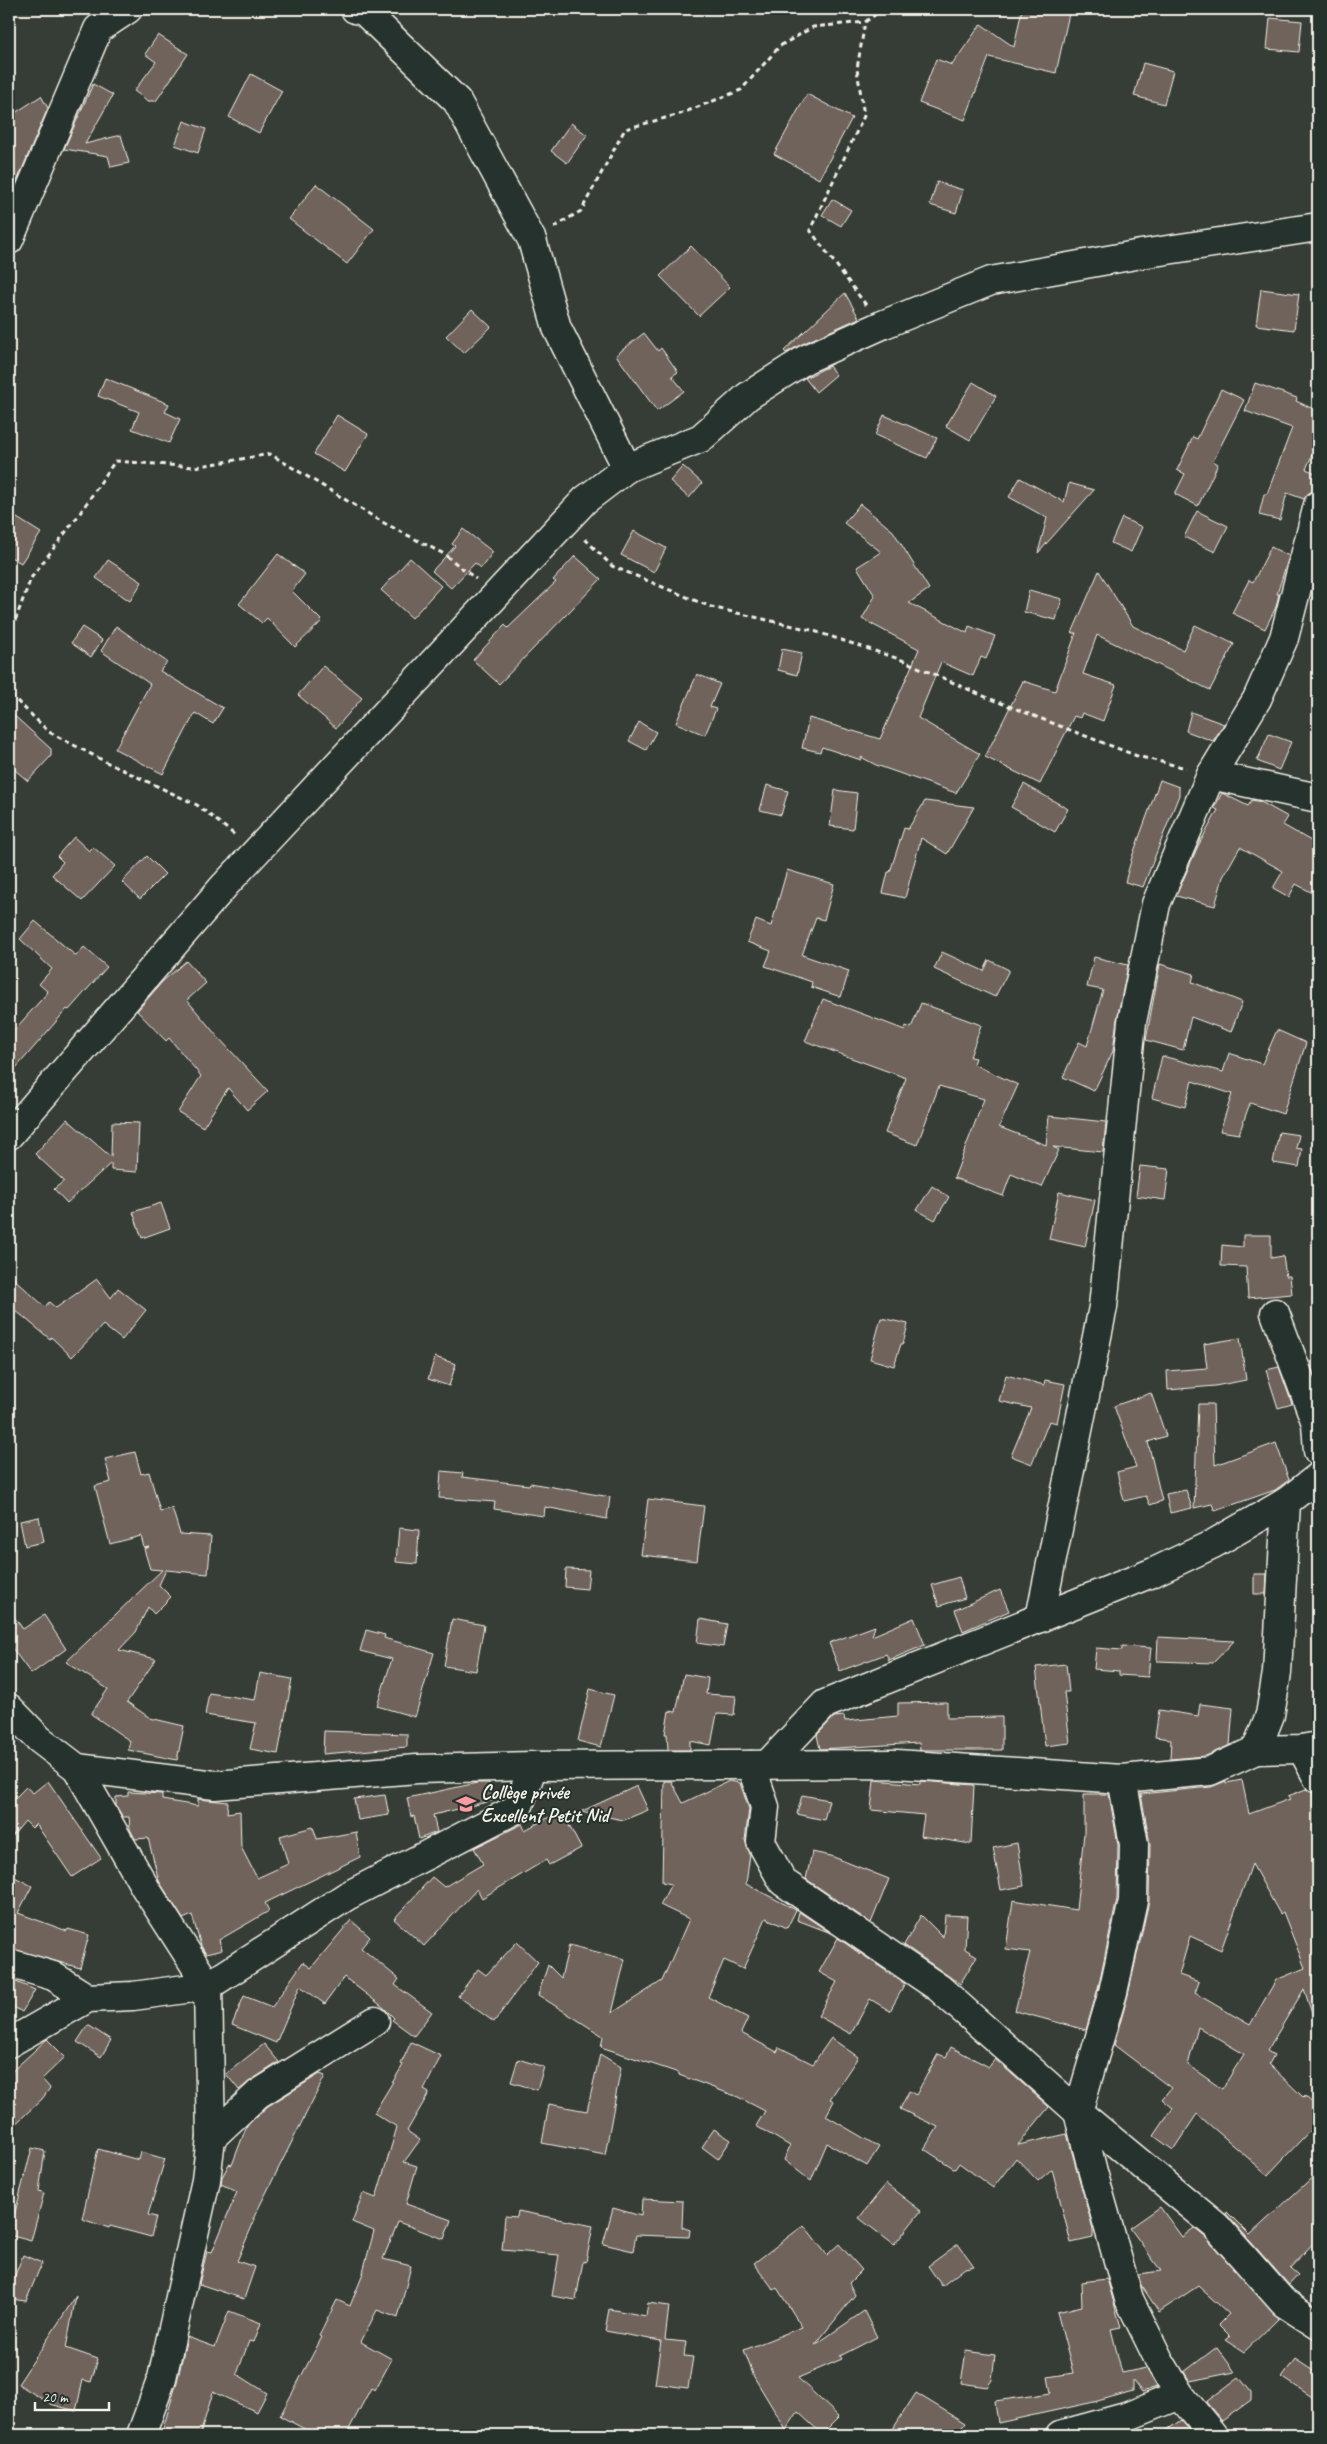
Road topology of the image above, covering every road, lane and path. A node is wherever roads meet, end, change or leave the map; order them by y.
1 (128, 9) edge
2 (355, 9) edge
3 (883, 9) edge
4 (866, 22) junction
5 (1318, 227) edge
6 (9, 240) edge
7 (532, 240) junction
8 (882, 325) junction
9 (627, 468) junction
10 (1318, 505) edge
11 (567, 521) junction
12 (497, 596) junction
13 (9, 638) edge
14 (1211, 774) junction
15 (1318, 798) edge
16 (256, 852) junction
17 (9, 1135) edge
18 (1275, 1313) dead end
19 (1318, 1451) edge
20 (1318, 1477) edge
21 (1286, 1502) junction
22 (1040, 1618) junction
23 (9, 1708) edge
24 (1310, 1748) edge
25 (1256, 1750) junction
26 (759, 1765) junction
27 (533, 1766) junction
28 (77, 1768) junction
29 (1318, 1779) edge
30 (1122, 1780) junction
31 (9, 1963) edge
32 (208, 1986) junction
33 (88, 1998) junction
34 (375, 2021) dead end
35 (9, 2043) edge
36 (1078, 2112) junction
37 (211, 2138) junction
38 (1318, 2325) edge
39 (1180, 2395) junction
40 (141, 2435) edge
41 (1060, 2435) edge
42 (1213, 2435) edge

1 - 6 street
2 - 7 street
3 - 4 path
4 - 7 path
4 - 8 path
5 - 8 street
7 - 9 street
8 - 9 street
9 - 11 street
10 - 14 street
11 - 12 street
11 - 14 path
12 - 13 path
12 - 16 street
13 - 16 path
14 - 15 street
14 - 22 street
16 - 17 street
18 - 19 street
20 - 21 street
21 - 22 street
21 - 25 street
22 - 26 street
23 - 28 street
24 - 25 street
24 - 29 street
25 - 30 street
26 - 27 street
26 - 30 street
26 - 36 street
27 - 28 street
27 - 32 street
28 - 32 street
30 - 36 street
31 - 33 street
32 - 33 street
32 - 37 street
33 - 35 street
34 - 37 street
36 - 38 street
36 - 39 street
37 - 40 street
39 - 41 street
39 - 42 street

